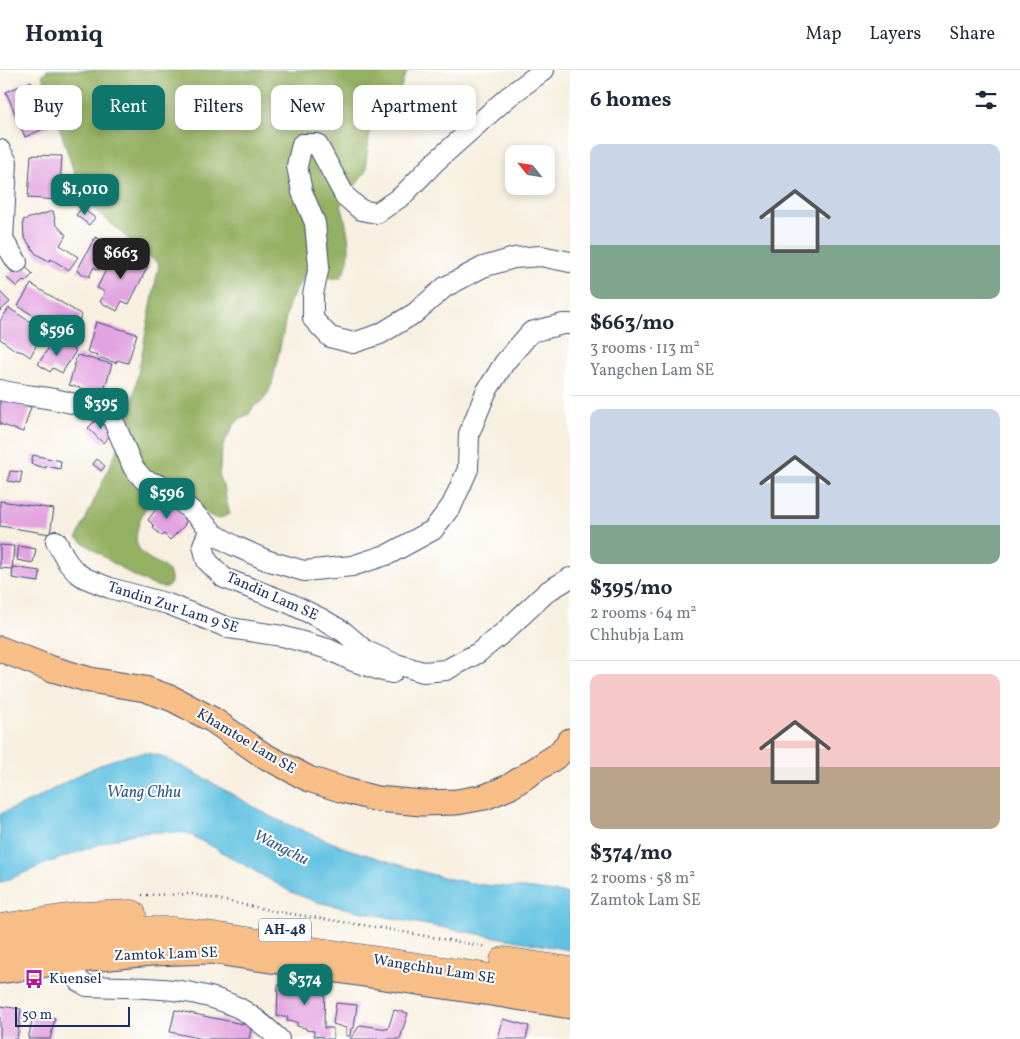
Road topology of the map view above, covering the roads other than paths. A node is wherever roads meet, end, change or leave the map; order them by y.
1 (544, 70) edge
2 (0, 150) edge
3 (18, 262) dead end
4 (570, 262) edge
5 (570, 324) edge
6 (0, 390) edge
7 (210, 528) junction
8 (56, 541) dead end
9 (570, 578) edge
10 (0, 649) edge
11 (423, 672) junction
12 (570, 741) edge
13 (0, 928) edge
14 (0, 948) edge
15 (70, 961) junction
16 (570, 970) edge
17 (0, 971) edge
18 (570, 990) edge
19 (570, 1006) edge
20 (278, 1039) edge

1 - 4 street
2 - 3 street
5 - 7 street, Tandin Lam SE
6 - 7 street
7 - 11 street, Tandin Lam SE
8 - 11 street, Tandin Zur Lam 9 SE
9 - 11 street, Tandin Lam SE
10 - 12 main road, Khamtoe Lam SE
13 - 16 highway, Wangchhu Lam SE / AH-48
14 - 18 highway, Wangchhu Lam SE / AH-48
15 - 17 main road, Zamtok Lam SE
15 - 19 main road, Zamtok Lam SE
15 - 20 street

